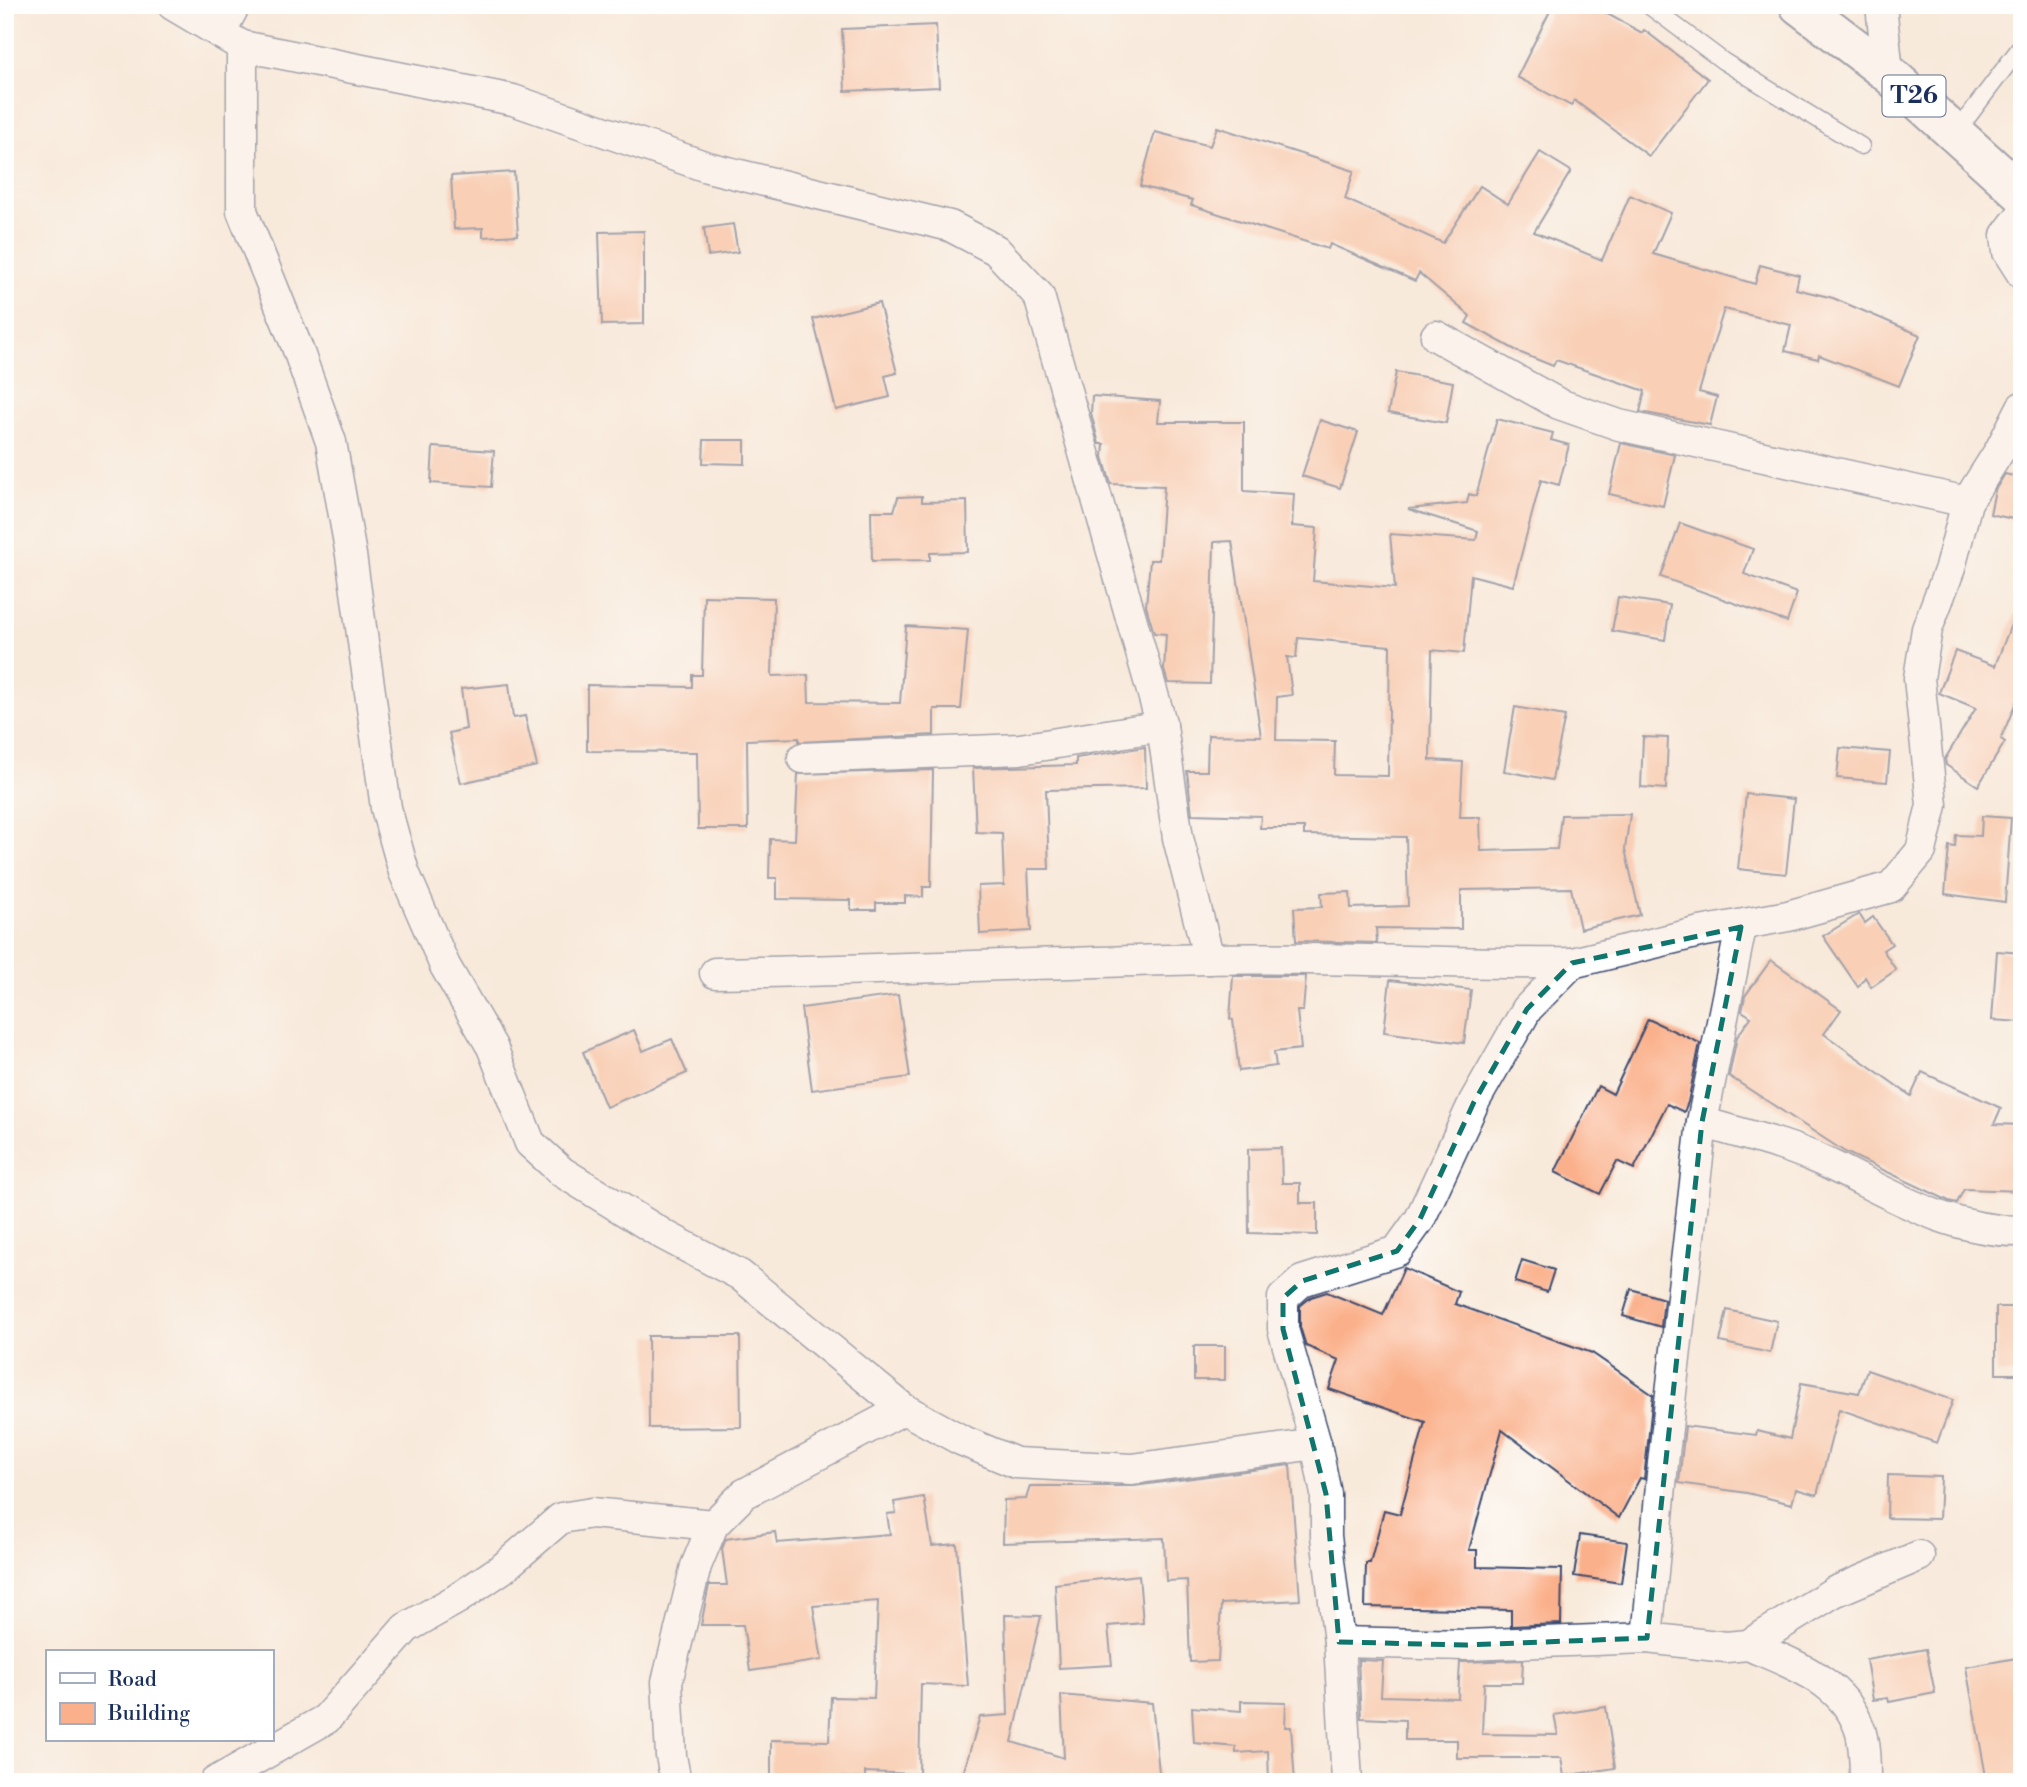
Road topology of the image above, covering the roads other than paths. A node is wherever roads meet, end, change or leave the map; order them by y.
1 (173, 5) edge
2 (235, 5) edge
3 (1648, 5) edge
4 (1799, 5) edge
5 (1881, 5) edge
6 (231, 39) junction
7 (2022, 45) edge
8 (1888, 73) junction
9 (1955, 134) junction
10 (1861, 146) dead end
11 (2022, 194) edge
12 (2022, 214) edge
13 (2022, 274) edge
14 (1436, 336) dead end
15 (2022, 407) edge
16 (1967, 502) junction
17 (1162, 726) junction
18 (803, 758) dead end
19 (1741, 927) junction
20 (1209, 959) junction
21 (1572, 963) junction
22 (715, 973) dead end
23 (1702, 1122) junction
24 (2022, 1231) edge
25 (904, 1409) junction
26 (1317, 1444) junction
27 (713, 1525) junction
28 (1919, 1556) dead end
29 (1647, 1638) junction
30 (1339, 1642) junction
31 (1748, 1645) junction
32 (215, 1782) edge
33 (676, 1782) edge
34 (1347, 1782) edge
35 (1865, 1782) edge

1 - 6 street
2 - 6 street
3 - 10 lane
4 - 8 highway, T26
5 - 8 street
6 - 17 street
6 - 25 street
7 - 9 lane
8 - 9 highway, T26
9 - 11 highway, T26
12 - 13 street
14 - 16 street
15 - 16 street
16 - 19 street
17 - 18 street
17 - 20 street
19 - 21 street
19 - 23 street
20 - 21 street
20 - 22 street
21 - 26 street
23 - 24 street
23 - 29 street
25 - 26 street
25 - 27 street
26 - 30 street
27 - 32 street
27 - 33 street
28 - 31 street
29 - 30 street
29 - 31 street
30 - 34 street
31 - 35 street

